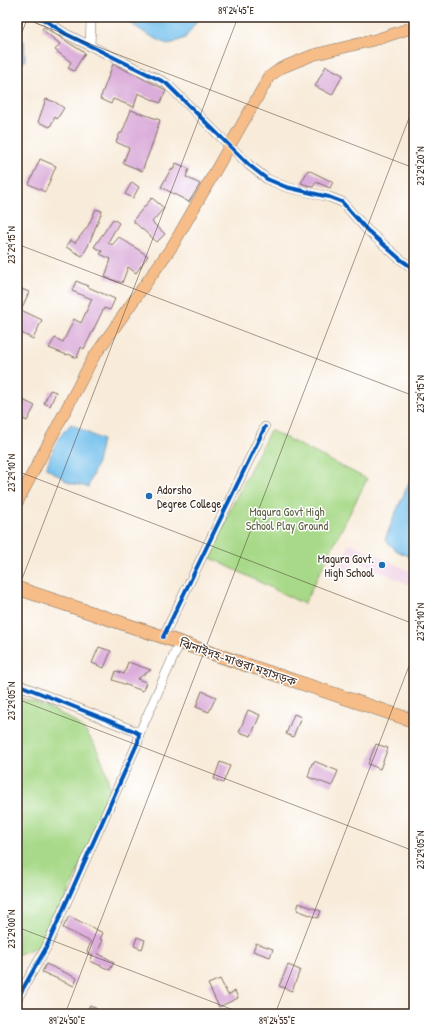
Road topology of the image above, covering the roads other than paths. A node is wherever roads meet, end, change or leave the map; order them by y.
1 (40, 17) edge
2 (90, 17) edge
3 (414, 27) edge
4 (90, 46) junction
5 (230, 144) junction
6 (414, 269) edge
7 (265, 427) dead end
8 (17, 503) edge
9 (17, 588) edge
10 (163, 637) junction
11 (180, 642) junction
12 (17, 684) edge
13 (414, 721) edge
14 (139, 734) junction
15 (17, 999) edge

1 - 4 street
2 - 4 street
3 - 5 main road
4 - 5 street
5 - 6 street
5 - 8 main road
7 - 10 street
9 - 10 highway, ঝিনাইদহ-মাগুরা মহাসড়ক
10 - 11 highway, ঝিনাইদহ-মাগুরা মহাসড়ক
11 - 13 highway, ঝিনাইদহ-মাগুরা মহাসড়ক
11 - 14 street
12 - 14 street
14 - 15 street

